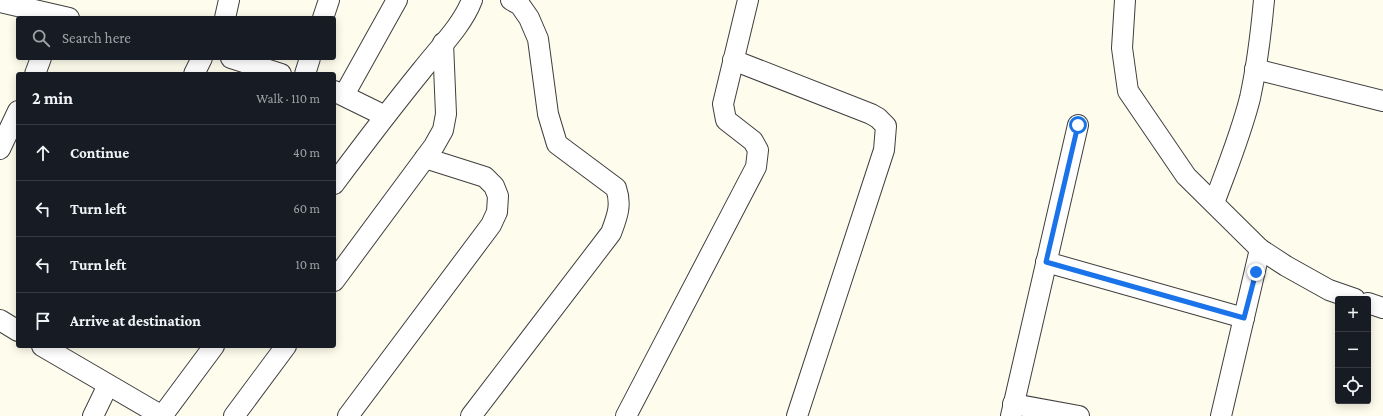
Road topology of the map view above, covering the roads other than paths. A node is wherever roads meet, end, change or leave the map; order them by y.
1 (229, 0) edge
2 (329, 0) edge
3 (397, 0) edge
4 (472, 0) edge
5 (511, 0) edge
6 (748, 0) edge
7 (1125, 0) edge
8 (1264, 0) edge
9 (0, 2) edge
10 (54, 16) edge
11 (225, 16) edge
12 (324, 16) edge
13 (443, 43) junction
14 (40, 60) edge
15 (201, 60) edge
16 (237, 60) edge
17 (309, 60) edge
18 (733, 60) junction
19 (1255, 69) junction
20 (37, 72) edge
21 (195, 72) edge
22 (275, 72) edge
23 (306, 72) edge
24 (339, 93) edge
25 (1383, 101) edge
26 (16, 115) edge
27 (385, 116) junction
28 (1078, 125) dead end
29 (0, 148) edge
30 (425, 158) junction
31 (336, 181) edge
32 (1214, 202) junction
33 (1260, 249) junction
34 (1046, 262) junction
35 (336, 278) edge
36 (1346, 296) edge
37 (1371, 304) edge
38 (1383, 308) edge
39 (1244, 318) junction
40 (0, 320) edge
41 (16, 330) edge
42 (50, 348) edge
43 (213, 348) edge
44 (285, 348) edge
45 (61, 351) edge
46 (108, 386) junction
47 (1012, 410) edge
48 (93, 416) edge
49 (162, 416) edge
50 (234, 416) edge
51 (348, 416) edge
52 (471, 416) edge
53 (626, 416) edge
54 (797, 416) edge
55 (1079, 416) edge
56 (1221, 416) edge

1 - 11 street
2 - 12 street
3 - 24 street
4 - 13 street
5 - 52 street
6 - 18 street
7 - 32 street
8 - 19 street
9 - 10 street
13 - 27 street
13 - 30 street
14 - 20 street
15 - 21 street
16 - 22 street
17 - 23 street
18 - 53 street
18 - 54 street
19 - 25 street
19 - 32 street
24 - 27 street
26 - 29 street
27 - 31 street
28 - 34 street
30 - 35 street
30 - 51 street
32 - 33 street
33 - 36 street
33 - 39 street
34 - 39 street
34 - 47 street
37 - 38 street
39 - 56 street
40 - 41 street
42 - 45 street
43 - 49 street
44 - 50 street
45 - 46 street
46 - 48 street
46 - 49 street
47 - 55 street

